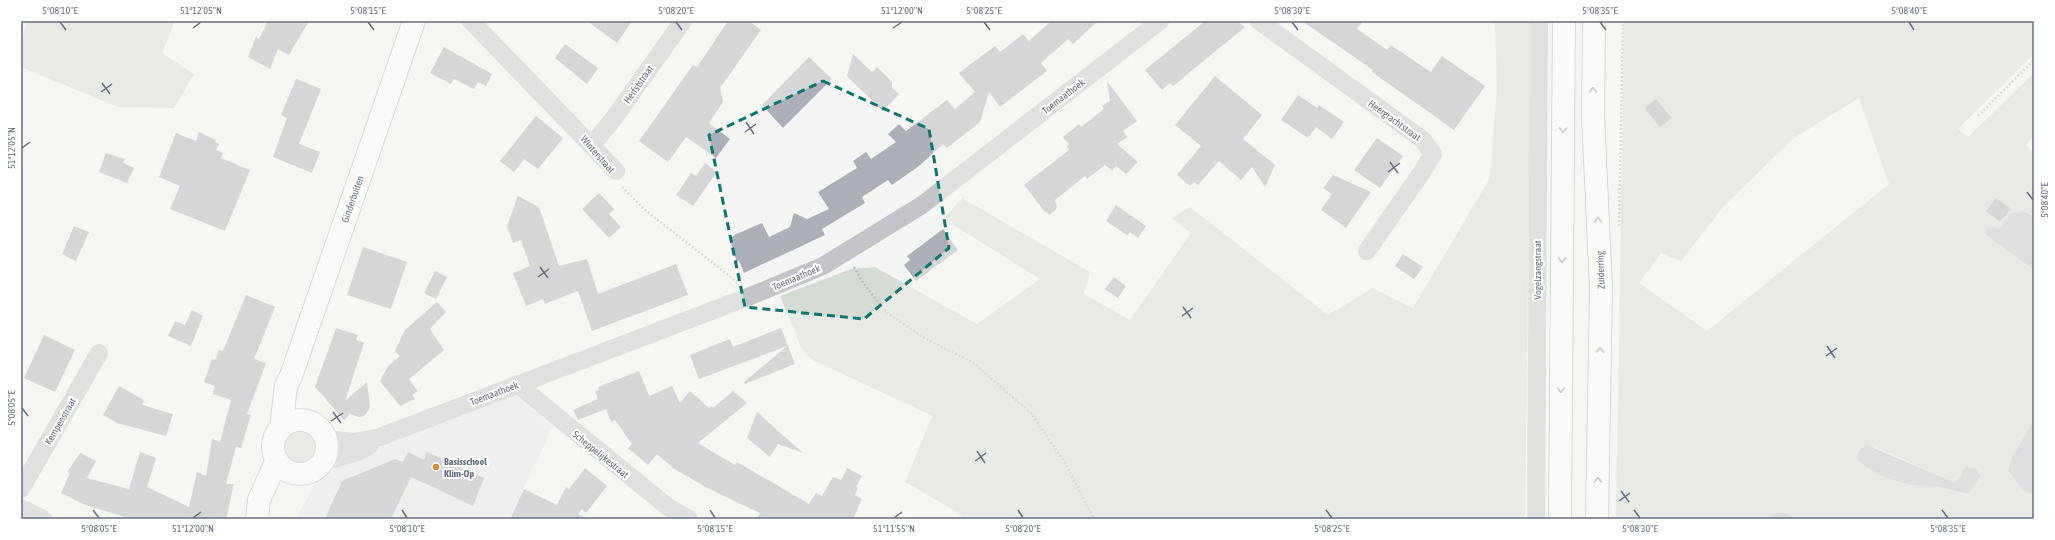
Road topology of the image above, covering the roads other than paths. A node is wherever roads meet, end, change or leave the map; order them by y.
1 (414, 21) edge
2 (471, 21) edge
3 (683, 21) edge
4 (1160, 21) edge
5 (1258, 21) edge
6 (1539, 21) edge
7 (1564, 21) edge
8 (1594, 21) edge
9 (592, 145) junction
10 (616, 172) road end
11 (1367, 251) dead end
12 (99, 353) dead end
13 (291, 376) junction
14 (517, 384) junction
15 (303, 421) junction
16 (282, 428) junction
17 (380, 436) junction
18 (326, 439) junction
19 (323, 462) junction
20 (284, 467) junction
21 (21, 489) edge
22 (21, 508) edge
23 (258, 515) edge
24 (43, 519) edge
25 (689, 519) edge
26 (1536, 519) edge
27 (1560, 519) edge
28 (1597, 519) edge

1 - 13 main road, Ginderbuiten
2 - 9 street, Winterstraat
3 - 9 street, Herfststraat
4 - 14 street, Toemaathoek
5 - 11 street, Heergrachtstraat
6 - 26 street, Vogelzangstraat
7 -> 27 main road
28 -> 8 main road, Zuiderring
9 - 10 street, Winterstraat
12 - 21 street, Kempenstraat
13 - 15 main road
13 - 16 main road, Ginderbuiten
14 - 17 street, Toemaathoek
14 - 25 street, Scheppelijkestraat
15 - 16 main road
15 - 18 main road
16 - 20 main road, Ginderbuiten
17 - 18 street, Toemaathoek
17 - 19 street, Toemaathoek
18 - 19 main road
19 - 20 main road
20 - 23 main road
22 - 24 street

